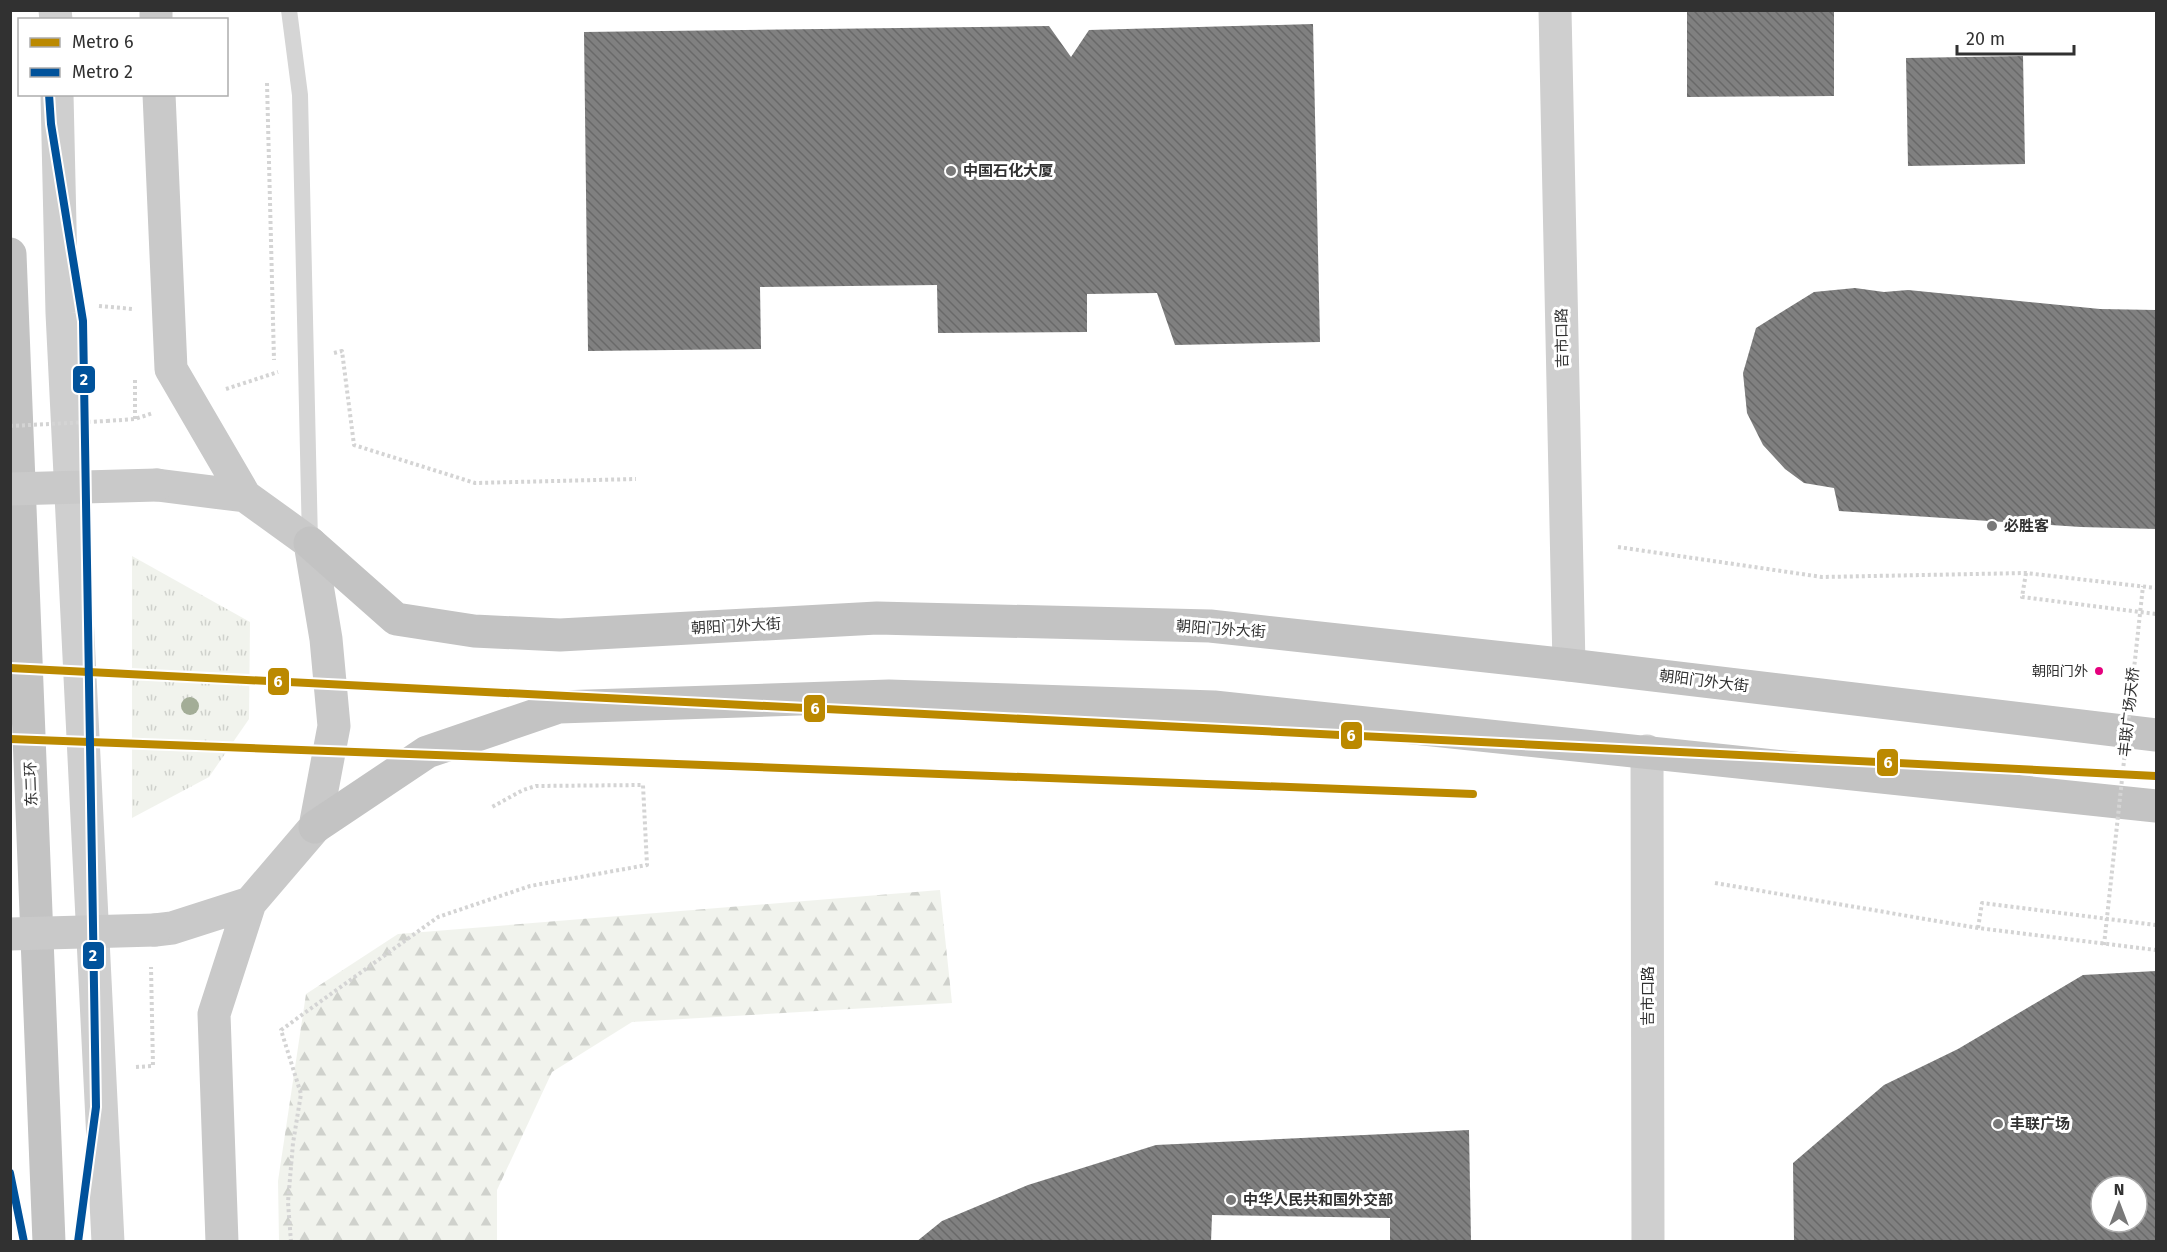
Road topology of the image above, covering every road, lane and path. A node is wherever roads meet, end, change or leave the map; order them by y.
1 (289, 10) edge
2 (1555, 10) edge
3 (267, 80) dead end
4 (57, 96) edge
5 (159, 96) edge
6 (10, 254) edge
7 (62, 304) junction
8 (135, 320) dead end
9 (342, 351) dead end
10 (274, 373) dead end
11 (135, 375) dead end
12 (135, 419) dead end
13 (108, 421) dead end
14 (10, 426) edge
15 (636, 479) dead end
16 (10, 489) edge
17 (245, 496) junction
18 (310, 543) junction
19 (1618, 547) dead end
20 (2026, 573) junction
21 (2143, 586) junction
22 (2157, 588) edge
23 (2157, 614) edge
24 (1569, 665) junction
25 (2157, 735) edge
26 (1647, 751) junction
27 (2157, 806) edge
28 (492, 807) dead end
29 (315, 827) junction
30 (1715, 883) dead end
31 (250, 903) junction
32 (2157, 926) edge
33 (1978, 928) junction
34 (10, 934) edge
35 (153, 943) junction
36 (2104, 945) junction
37 (2157, 950) edge
38 (99, 1070) junction
39 (49, 1242) edge
40 (108, 1242) edge
41 (222, 1242) edge
42 (291, 1242) edge
43 (1648, 1242) edge

1 - 18 lane
2 - 24 street, 吉市口路
3 - 10 path
4 - 7 street
5 - 17 main road
6 - 39 highway, 东二环
7 - 8 path
7 - 38 street
9 - 15 path
11 - 12 path
13 - 14 path, bridge
16 - 17 main road, bridge
17 - 18 main road
18 - 24 highway, 朝阳门外大街
18 - 29 main road
19 - 20 path
20 - 21 path
20 - 23 path
21 - 22 path
21 - 36 path, 丰联广场天桥, bridge
24 - 25 highway, 朝阳门外大街
26 - 27 highway
26 - 29 highway
26 - 43 street, 吉市口路
28 - 42 path
29 - 31 main road
30 - 33 path
31 - 35 main road
31 - 41 main road
32 - 33 path
33 - 36 path
34 - 35 main road, bridge
35 - 38 path
36 - 37 path
38 - 40 street

